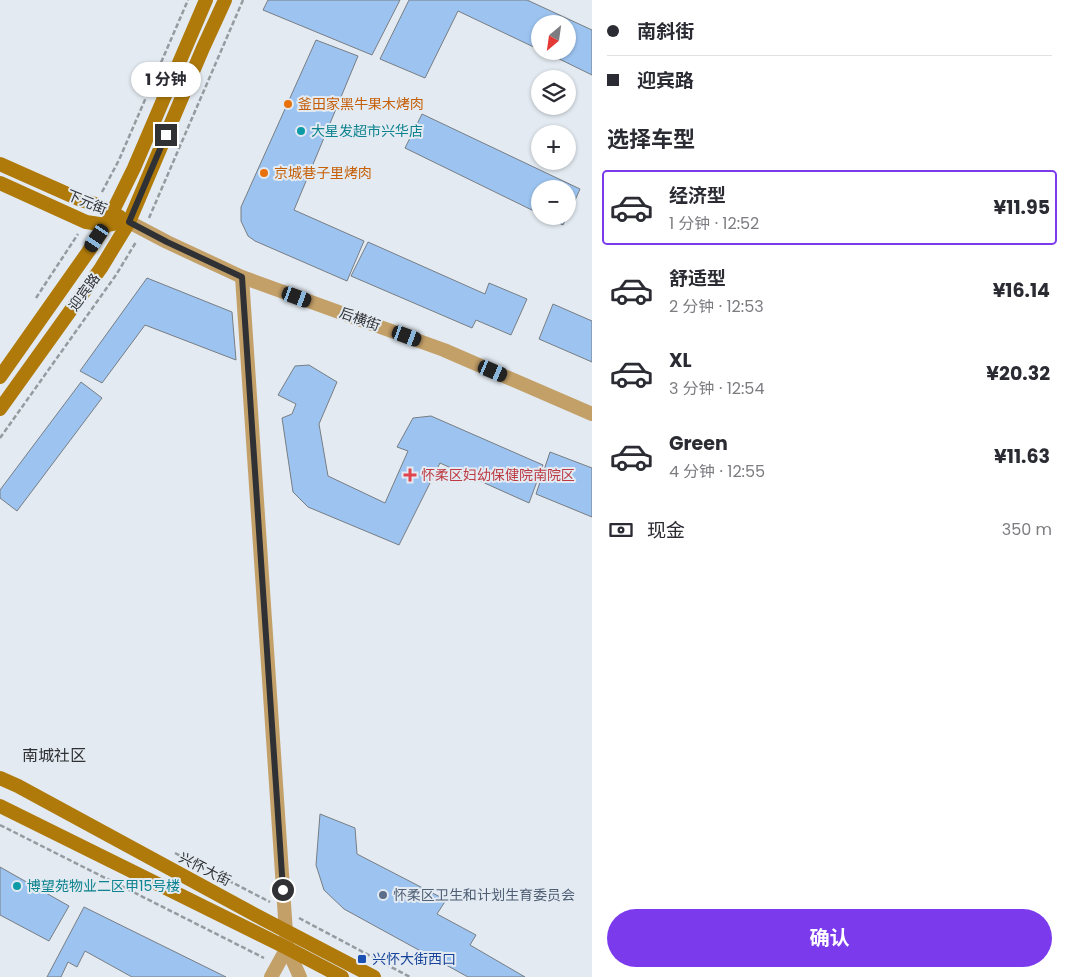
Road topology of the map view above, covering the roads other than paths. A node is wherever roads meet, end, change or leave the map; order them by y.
1 (206, 0) edge
2 (225, 0) edge
3 (0, 164) edge
4 (0, 183) edge
5 (112, 212) junction
6 (129, 222) junction
7 (106, 225) junction
8 (242, 277) junction
9 (0, 377) edge
10 (0, 409) edge
11 (592, 414) edge
12 (0, 778) edge
13 (0, 806) edge
14 (286, 931) junction
15 (287, 948) junction
16 (275, 971) edge
17 (300, 977) edge
18 (342, 977) edge
19 (374, 977) edge

1 - 5 main road, 迎宾路
2 - 6 main road, 迎宾路
3 - 5 main road, 下元街
4 - 7 main road, 下元街
5 - 6 main road, 下元街
5 - 7 main road, 迎宾路
6 - 7 main road, 下元街
6 - 8 street, 后横街
6 - 10 main road, 迎宾路
7 - 9 main road, 迎宾路
8 - 11 street, 后横街
8 - 14 street
12 - 14 main road, 兴怀大街
13 - 15 main road
14 - 15 street
14 - 19 main road, 兴怀大街
15 - 16 street
15 - 17 street
15 - 18 main road

